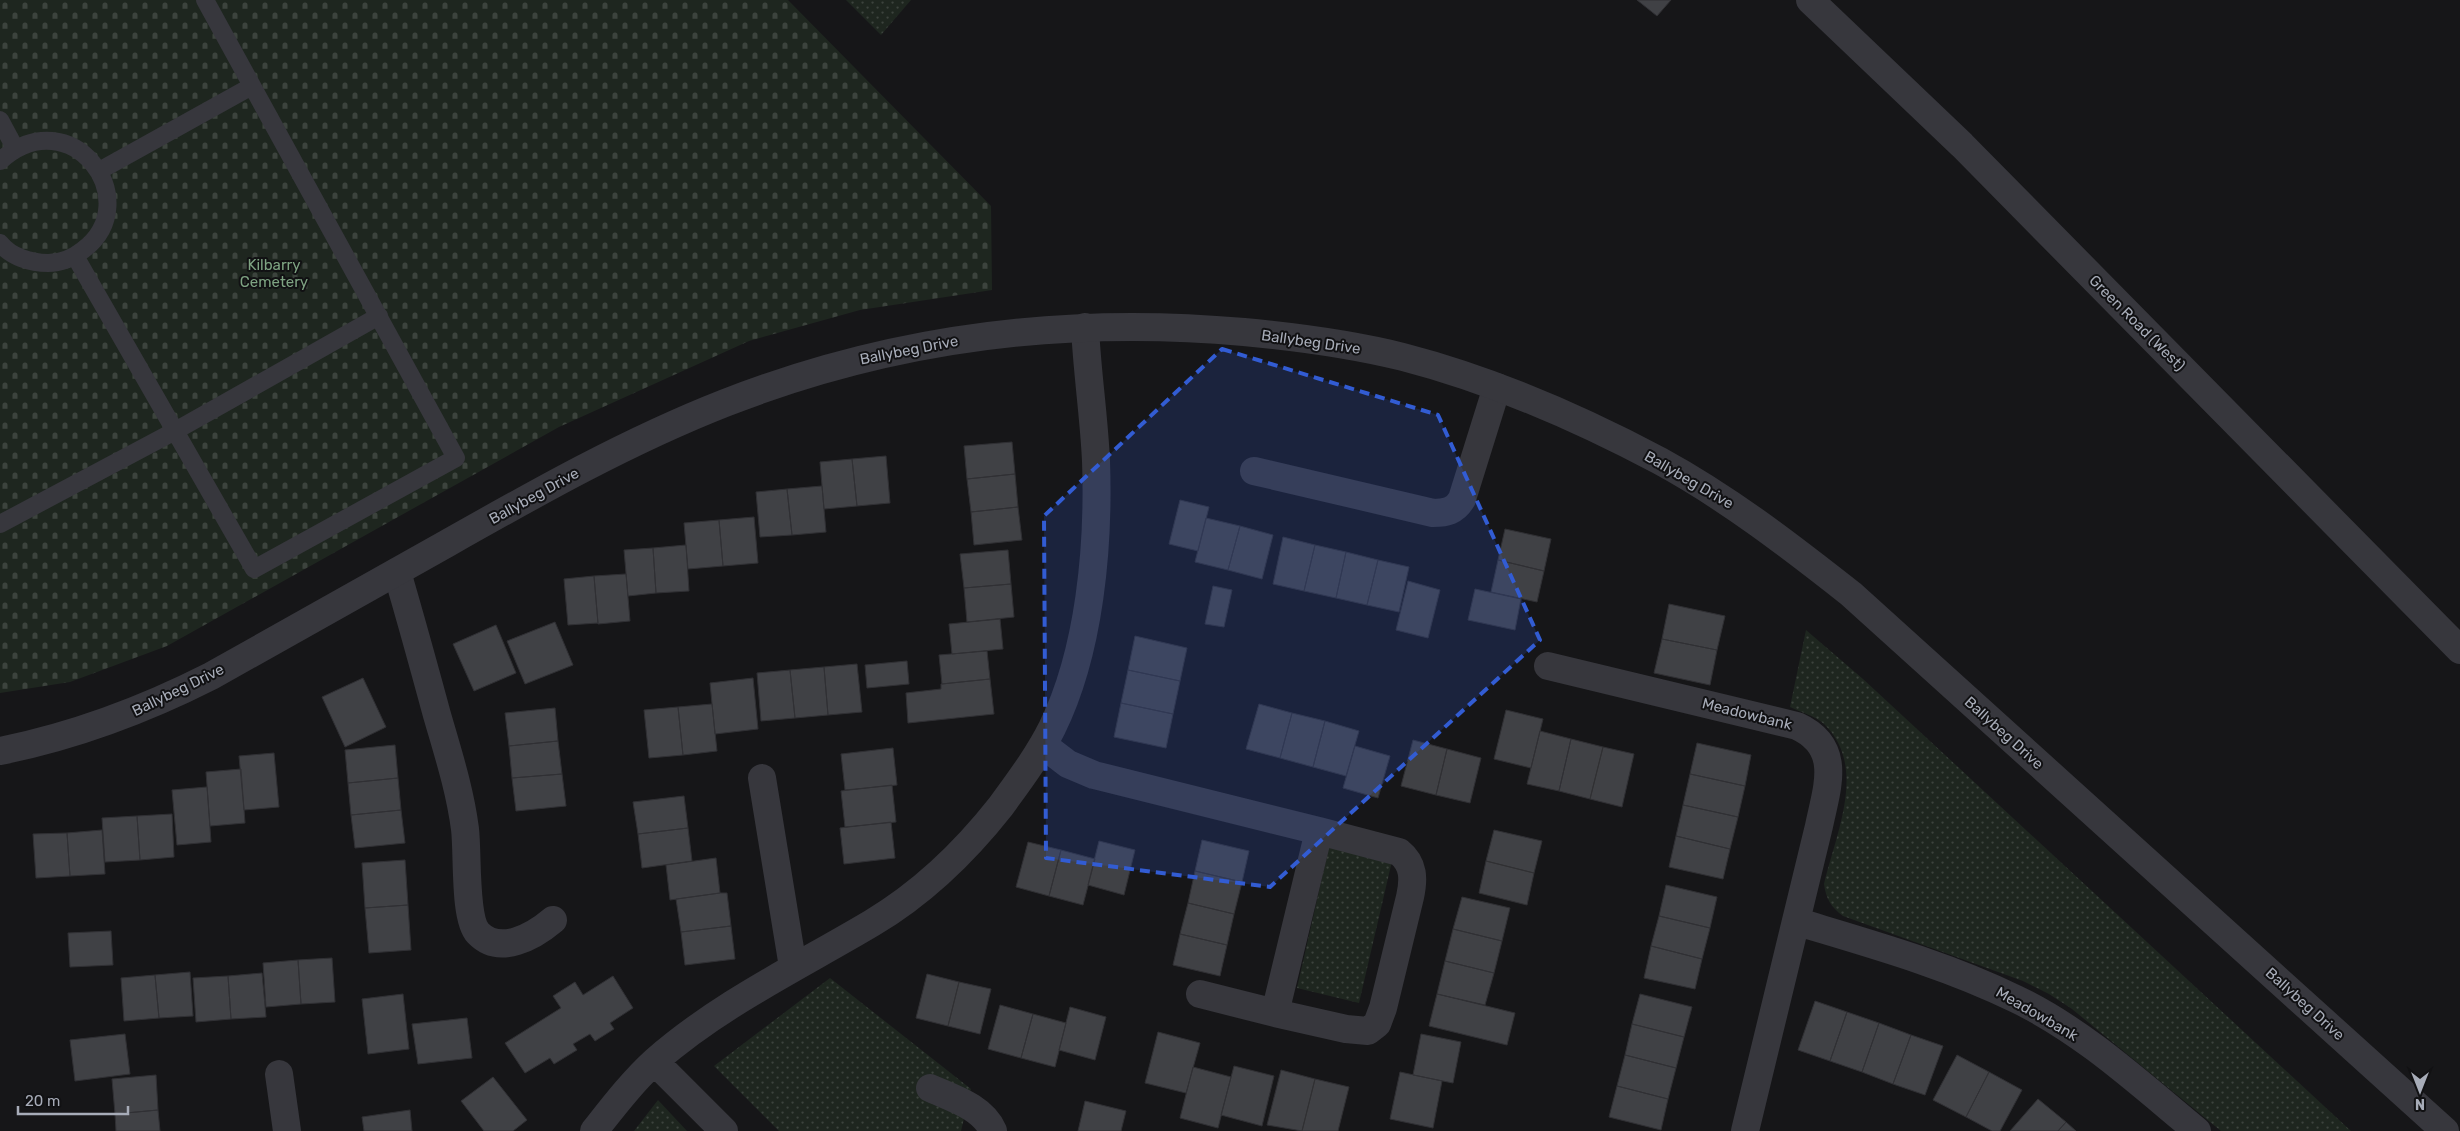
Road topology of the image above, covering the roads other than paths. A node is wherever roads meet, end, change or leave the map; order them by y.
1 (204, 0) edge
2 (1810, 0) edge
3 (252, 86) junction
4 (0, 120) edge
5 (15, 148) junction
6 (0, 161) edge
7 (99, 171) junction
8 (0, 243) edge
9 (75, 256) junction
10 (379, 316) junction
11 (1085, 327) junction
12 (1497, 388) junction
13 (175, 431) junction
14 (1254, 471) dead end
15 (0, 524) edge
16 (397, 572) junction
17 (2460, 650) edge
18 (1548, 666) dead end
19 (1043, 745) junction
20 (0, 752) edge
21 (762, 778) dead end
22 (1319, 831) junction
23 (553, 920) dead end
24 (1798, 922) junction
25 (793, 967) junction
26 (1200, 994) dead end
27 (1275, 1013) junction
28 (655, 1062) junction
29 (279, 1074) dead end
30 (930, 1088) dead end
31 (287, 1131) edge
32 (594, 1131) edge
33 (724, 1131) edge
34 (993, 1131) edge
35 (1745, 1131) edge
36 (2197, 1131) edge
37 (2445, 1131) edge

1 - 3 lane
2 - 17 street, Green Road (West)
3 - 7 lane
3 - 10 lane
4 - 5 lane
5 - 6 lane
5 - 7 lane
7 - 9 lane
8 - 9 lane
9 - 13 lane
10 - 13 lane
10 - 13 lane
11 - 12 street, Ballybeg Drive
11 - 16 street, Ballybeg Drive
11 - 19 street
12 - 14 street
12 - 37 street, Ballybeg Drive
13 - 15 lane
16 - 20 street, Ballybeg Drive
16 - 23 street
18 - 24 street, Meadowbank
19 - 22 street
19 - 25 street
21 - 25 street
22 - 27 street
22 - 27 street
24 - 35 street, Meadowbank
24 - 36 street, Meadowbank
25 - 28 street
26 - 27 street
28 - 32 street
28 - 33 street
29 - 31 street
30 - 34 street

